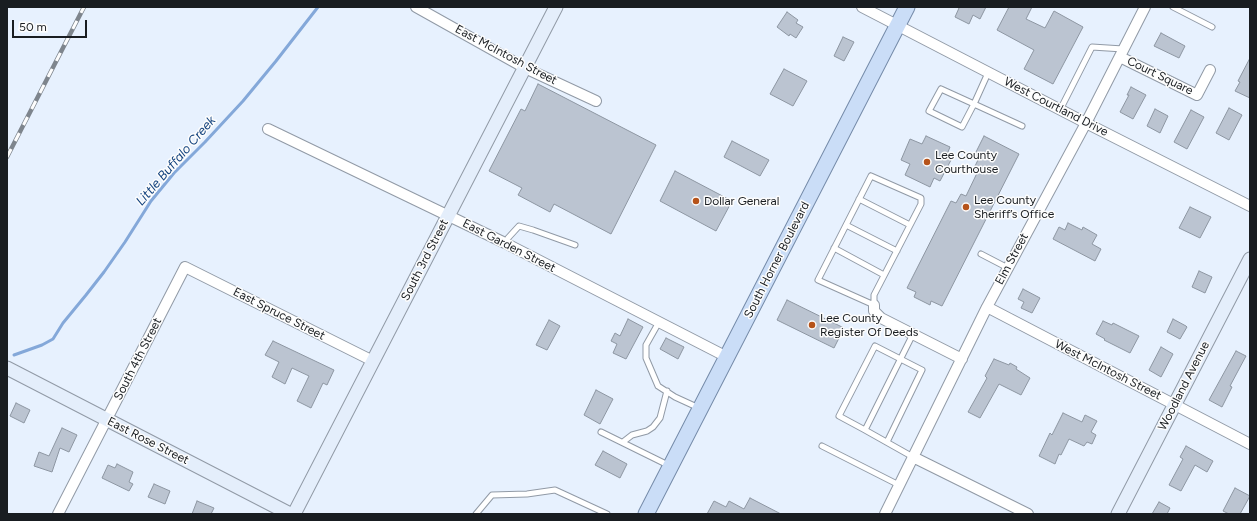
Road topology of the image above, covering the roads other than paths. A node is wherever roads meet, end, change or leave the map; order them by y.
1 (416, 7) edge
2 (556, 7) edge
3 (862, 7) edge
4 (907, 7) edge
5 (1145, 7) edge
6 (1173, 7) edge
7 (898, 26) junction
8 (1212, 27) dead end
9 (1122, 53) junction
10 (525, 68) junction
11 (1210, 70) dead end
12 (988, 73) junction
13 (596, 101) dead end
14 (974, 104) junction
15 (1060, 110) junction
16 (1086, 123) junction
17 (1022, 126) dead end
18 (268, 128) dead end
19 (859, 199) junction
20 (1250, 206) edge
21 (448, 215) junction
22 (846, 225) junction
23 (910, 225) junction
24 (505, 243) junction
25 (575, 245) dead end
26 (834, 248) junction
27 (897, 251) junction
28 (981, 254) dead end
29 (1250, 258) edge
30 (185, 267) joint
31 (1008, 268) junction
32 (884, 275) junction
33 (874, 305) junction
34 (987, 307) junction
35 (659, 322) junction
36 (913, 334) junction
37 (727, 357) junction
38 (901, 359) junction
39 (962, 359) junction
40 (373, 361) junction
41 (7, 368) edge
42 (667, 391) junction
43 (1175, 404) junction
44 (700, 409) junction
45 (107, 420) junction
46 (865, 430) junction
47 (601, 432) dead end
48 (623, 442) junction
49 (887, 442) junction
50 (1250, 444) edge
51 (822, 446) dead end
52 (913, 457) junction
53 (671, 466) junction
54 (900, 485) junction
55 (58, 514) edge
56 (290, 514) edge
57 (294, 514) edge
58 (476, 514) edge
59 (607, 514) edge
60 (646, 514) edge
61 (885, 514) edge
62 (1028, 514) edge
63 (1118, 514) edge

1 - 10 street, East McIntosh Street
2 - 10 street, South 3rd Street
3 - 7 street, West Courtland Drive
4 - 7 main road, South Horner Boulevard
5 - 9 street, Elm Street
6 - 8 lane
7 - 12 street, West Courtland Drive
7 - 37 main road, South Horner Boulevard
9 - 11 street, Court Square
9 - 15 lane
9 - 16 street, Elm Street
10 - 13 street, East McIntosh Street
10 - 21 street, South 3rd Street
12 - 14 lane
12 - 15 street, West Courtland Drive
14 - 14 lane
14 - 17 lane
15 - 16 street, West Courtland Drive
16 - 20 street, West Courtland Drive
16 - 31 street, Elm Street
18 - 21 street, East Garden Street
19 - 22 lane
19 - 23 lane
19 - 23 lane
21 - 24 street, East Garden Street
21 - 40 street, South 3rd Street
22 - 26 lane
22 - 27 lane
23 - 27 lane
24 - 25 lane
24 - 35 street, East Garden Street
26 - 32 lane
26 - 33 lane
27 - 32 lane
28 - 31 lane
29 - 43 street, Woodland Avenue
30 - 40 street, East Spruce Street
30 - 45 street, South 4th Street
31 - 34 street, Elm Street
32 - 33 lane
33 - 36 street
34 - 39 street, Elm Street
34 - 43 street, West McIntosh Street
35 - 37 street, East Garden Street
35 - 42 lane
36 - 38 lane
36 - 39 street
37 - 44 main road, South Horner Boulevard
38 - 46 lane
38 - 46 lane
38 - 49 lane
39 - 52 street, Elm Street
40 - 57 street, South 3rd Street
41 - 45 street, East Rose Street
42 - 44 lane
42 - 48 lane
43 - 50 street, West McIntosh Street
43 - 63 street, Woodland Avenue
44 - 53 main road, South Horner Boulevard
45 - 55 street, South 4th Street
45 - 56 street, East Rose Street
46 - 49 lane
47 - 48 lane
48 - 53 lane
49 - 52 lane
51 - 54 lane
52 - 54 street, Elm Street
52 - 62 street
53 - 60 main road, South Horner Boulevard
54 - 61 street, Elm Street
58 - 59 lane

